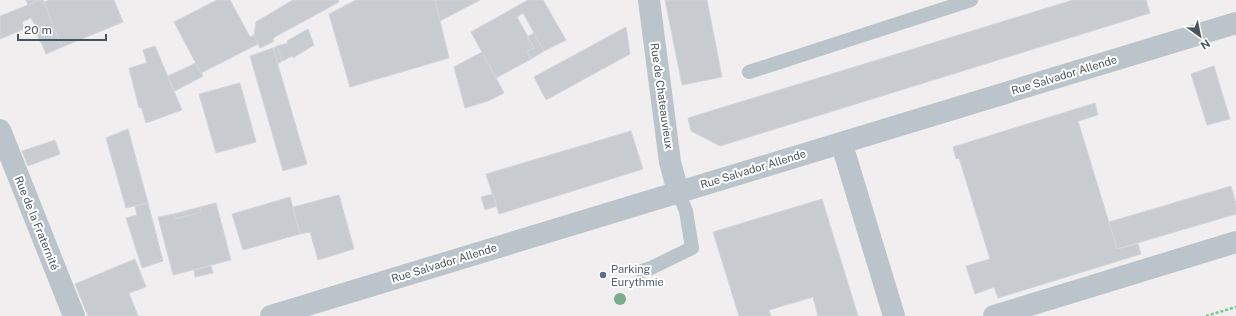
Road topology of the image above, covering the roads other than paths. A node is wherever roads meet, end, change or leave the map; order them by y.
1 (649, 0) edge
2 (971, 0) edge
3 (1236, 23) edge
4 (749, 72) dead end
5 (0, 130) edge
6 (840, 143) junction
7 (678, 192) junction
8 (1236, 242) edge
9 (642, 271) dead end
10 (74, 316) edge
11 (271, 316) edge
12 (894, 316) edge
13 (994, 316) edge

1 - 7 street, Rue de Chateauvieux
2 - 4 lane
3 - 6 street, Rue Salvador Allende
5 - 10 street, Rue de la Fraternité
6 - 7 street, Rue Salvador Allende
6 - 12 street
7 - 9 lane
7 - 11 street, Rue Salvador Allende
8 - 13 street

